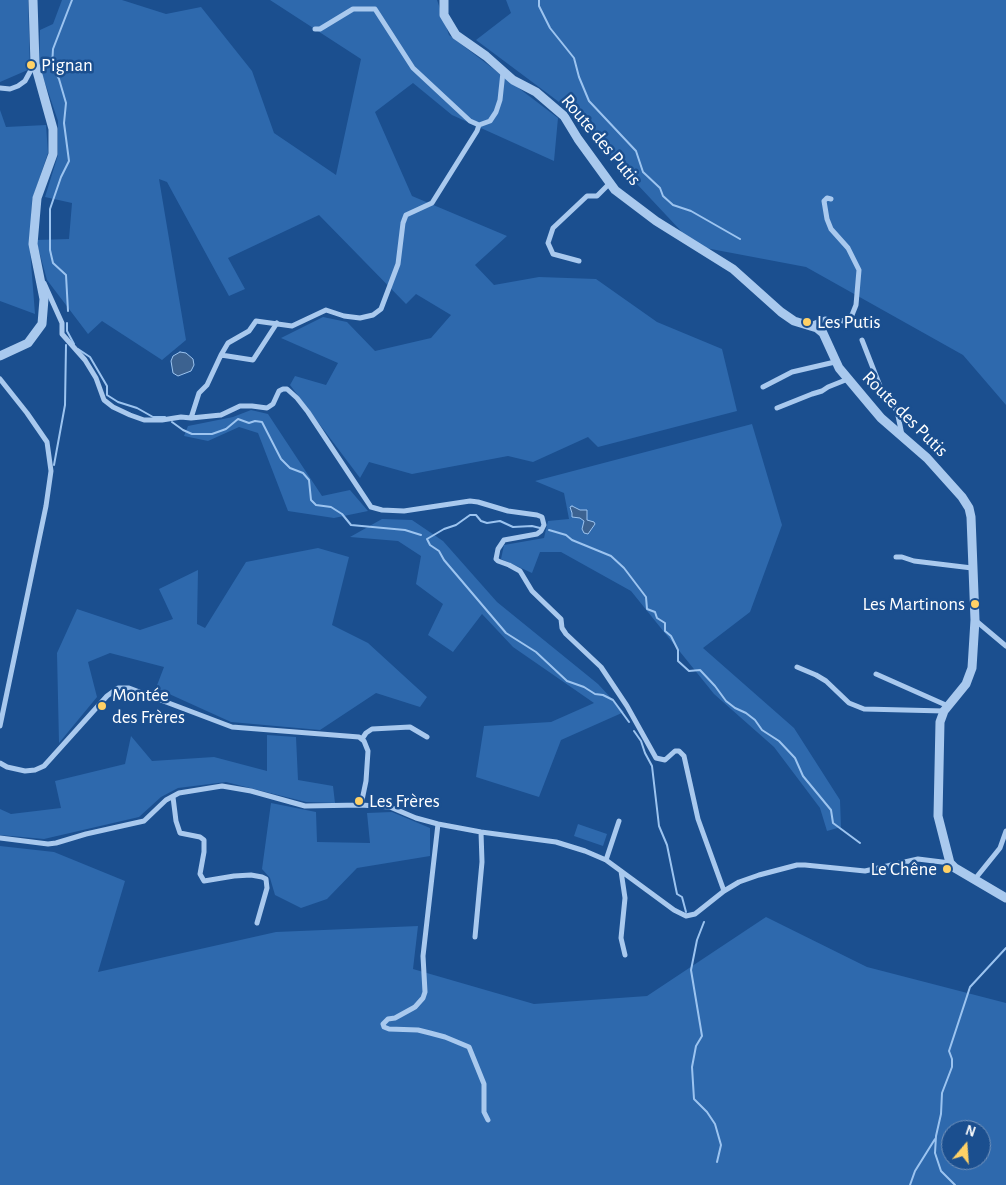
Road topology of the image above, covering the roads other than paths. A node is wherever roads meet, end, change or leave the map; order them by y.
1 (33, 0) edge
2 (444, 0) edge
3 (315, 29) dead end
4 (36, 68) junction
5 (503, 72) junction
6 (0, 88) edge
7 (479, 125) junction
8 (610, 183) junction
9 (832, 199) dead end
10 (578, 261) dead end
11 (39, 274) junction
12 (277, 323) junction
13 (810, 325) junction
14 (862, 340) dead end
15 (221, 355) junction
16 (0, 356) edge
17 (835, 362) junction
18 (0, 379) edge
19 (848, 379) junction
20 (763, 387) dead end
21 (777, 408) dead end
22 (191, 418) junction
23 (902, 435) junction
24 (896, 557) dead end
25 (972, 568) junction
26 (975, 620) junction
27 (1006, 646) edge
28 (798, 667) dead end
29 (876, 674) dead end
30 (946, 708) junction
31 (0, 726) edge
32 (428, 737) dead end
33 (362, 739) junction
34 (0, 763) edge
35 (173, 797) junction
36 (361, 805) junction
37 (619, 821) dead end
38 (438, 824) junction
39 (1006, 831) edge
40 (481, 832) junction
41 (0, 838) edge
42 (606, 860) junction
43 (950, 863) junction
44 (621, 870) junction
45 (975, 879) junction
46 (724, 891) junction
47 (1006, 898) edge
48 (257, 923) dead end
49 (475, 937) dead end
50 (625, 955) dead end
51 (488, 1120) dead end

1 - 4 street
2 - 5 street, Route des Putis
3 - 7 street
4 - 6 street
4 - 11 street
5 - 7 street
5 - 8 street, Route des Putis
7 - 12 street
8 - 10 street
8 - 13 street, Route des Putis
9 - 13 street
11 - 16 street
11 - 22 street
12 - 15 street
12 - 15 street
13 - 17 street, Route des Putis
14 - 23 street
15 - 22 street
17 - 19 street, Route des Putis
17 - 20 street
18 - 31 street
19 - 21 street
19 - 23 street, Route des Putis
22 - 46 street
23 - 25 street, Route des Putis
24 - 25 street
25 - 26 street, Route des Putis
26 - 27 street
26 - 30 street, Route des Putis
28 - 30 street
29 - 30 street
30 - 43 street, Route des Putis
32 - 33 street
33 - 34 street
33 - 36 street
35 - 36 street
35 - 41 street
35 - 48 street
36 - 38 street
37 - 42 street
38 - 40 street
38 - 51 street
39 - 45 street
40 - 42 street
40 - 49 street
42 - 44 street
43 - 45 street
43 - 46 street
44 - 46 street
44 - 50 street
45 - 47 street

